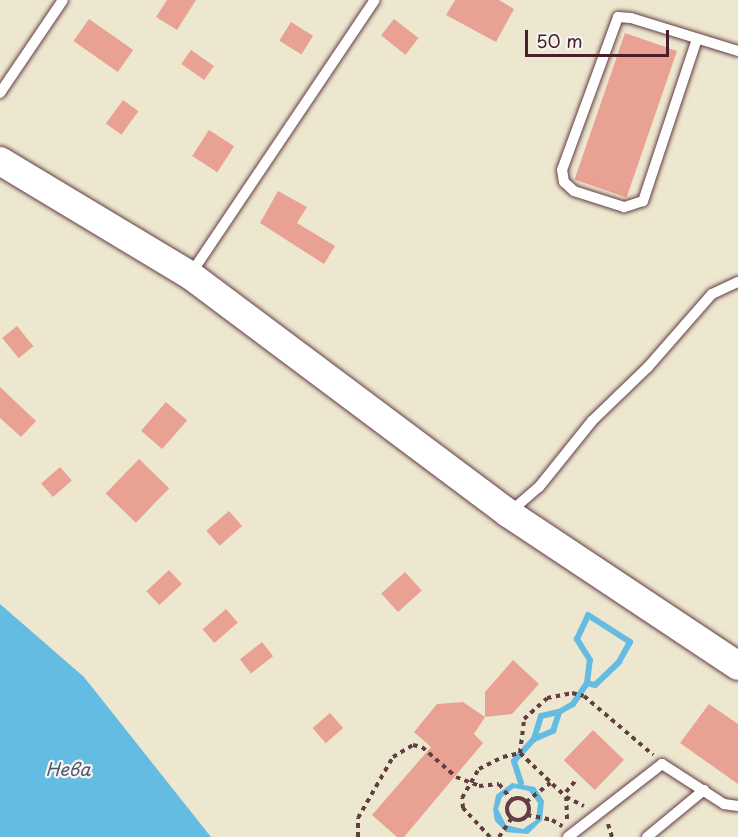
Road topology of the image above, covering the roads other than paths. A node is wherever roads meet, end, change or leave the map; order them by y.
1 (63, 0) edge
2 (375, 0) edge
3 (697, 39) junction
4 (738, 51) edge
5 (0, 93) edge
6 (0, 161) edge
7 (190, 275) junction
8 (738, 282) edge
9 (508, 513) junction
10 (738, 666) edge
11 (704, 790) junction
12 (738, 806) edge
13 (567, 833) edge
14 (647, 837) edge

1 - 5 lane
2 - 7 lane
3 - 3 lane
3 - 4 lane
6 - 7 street
7 - 9 street
8 - 9 lane
9 - 10 street
11 - 12 lane
11 - 13 lane
11 - 14 lane

